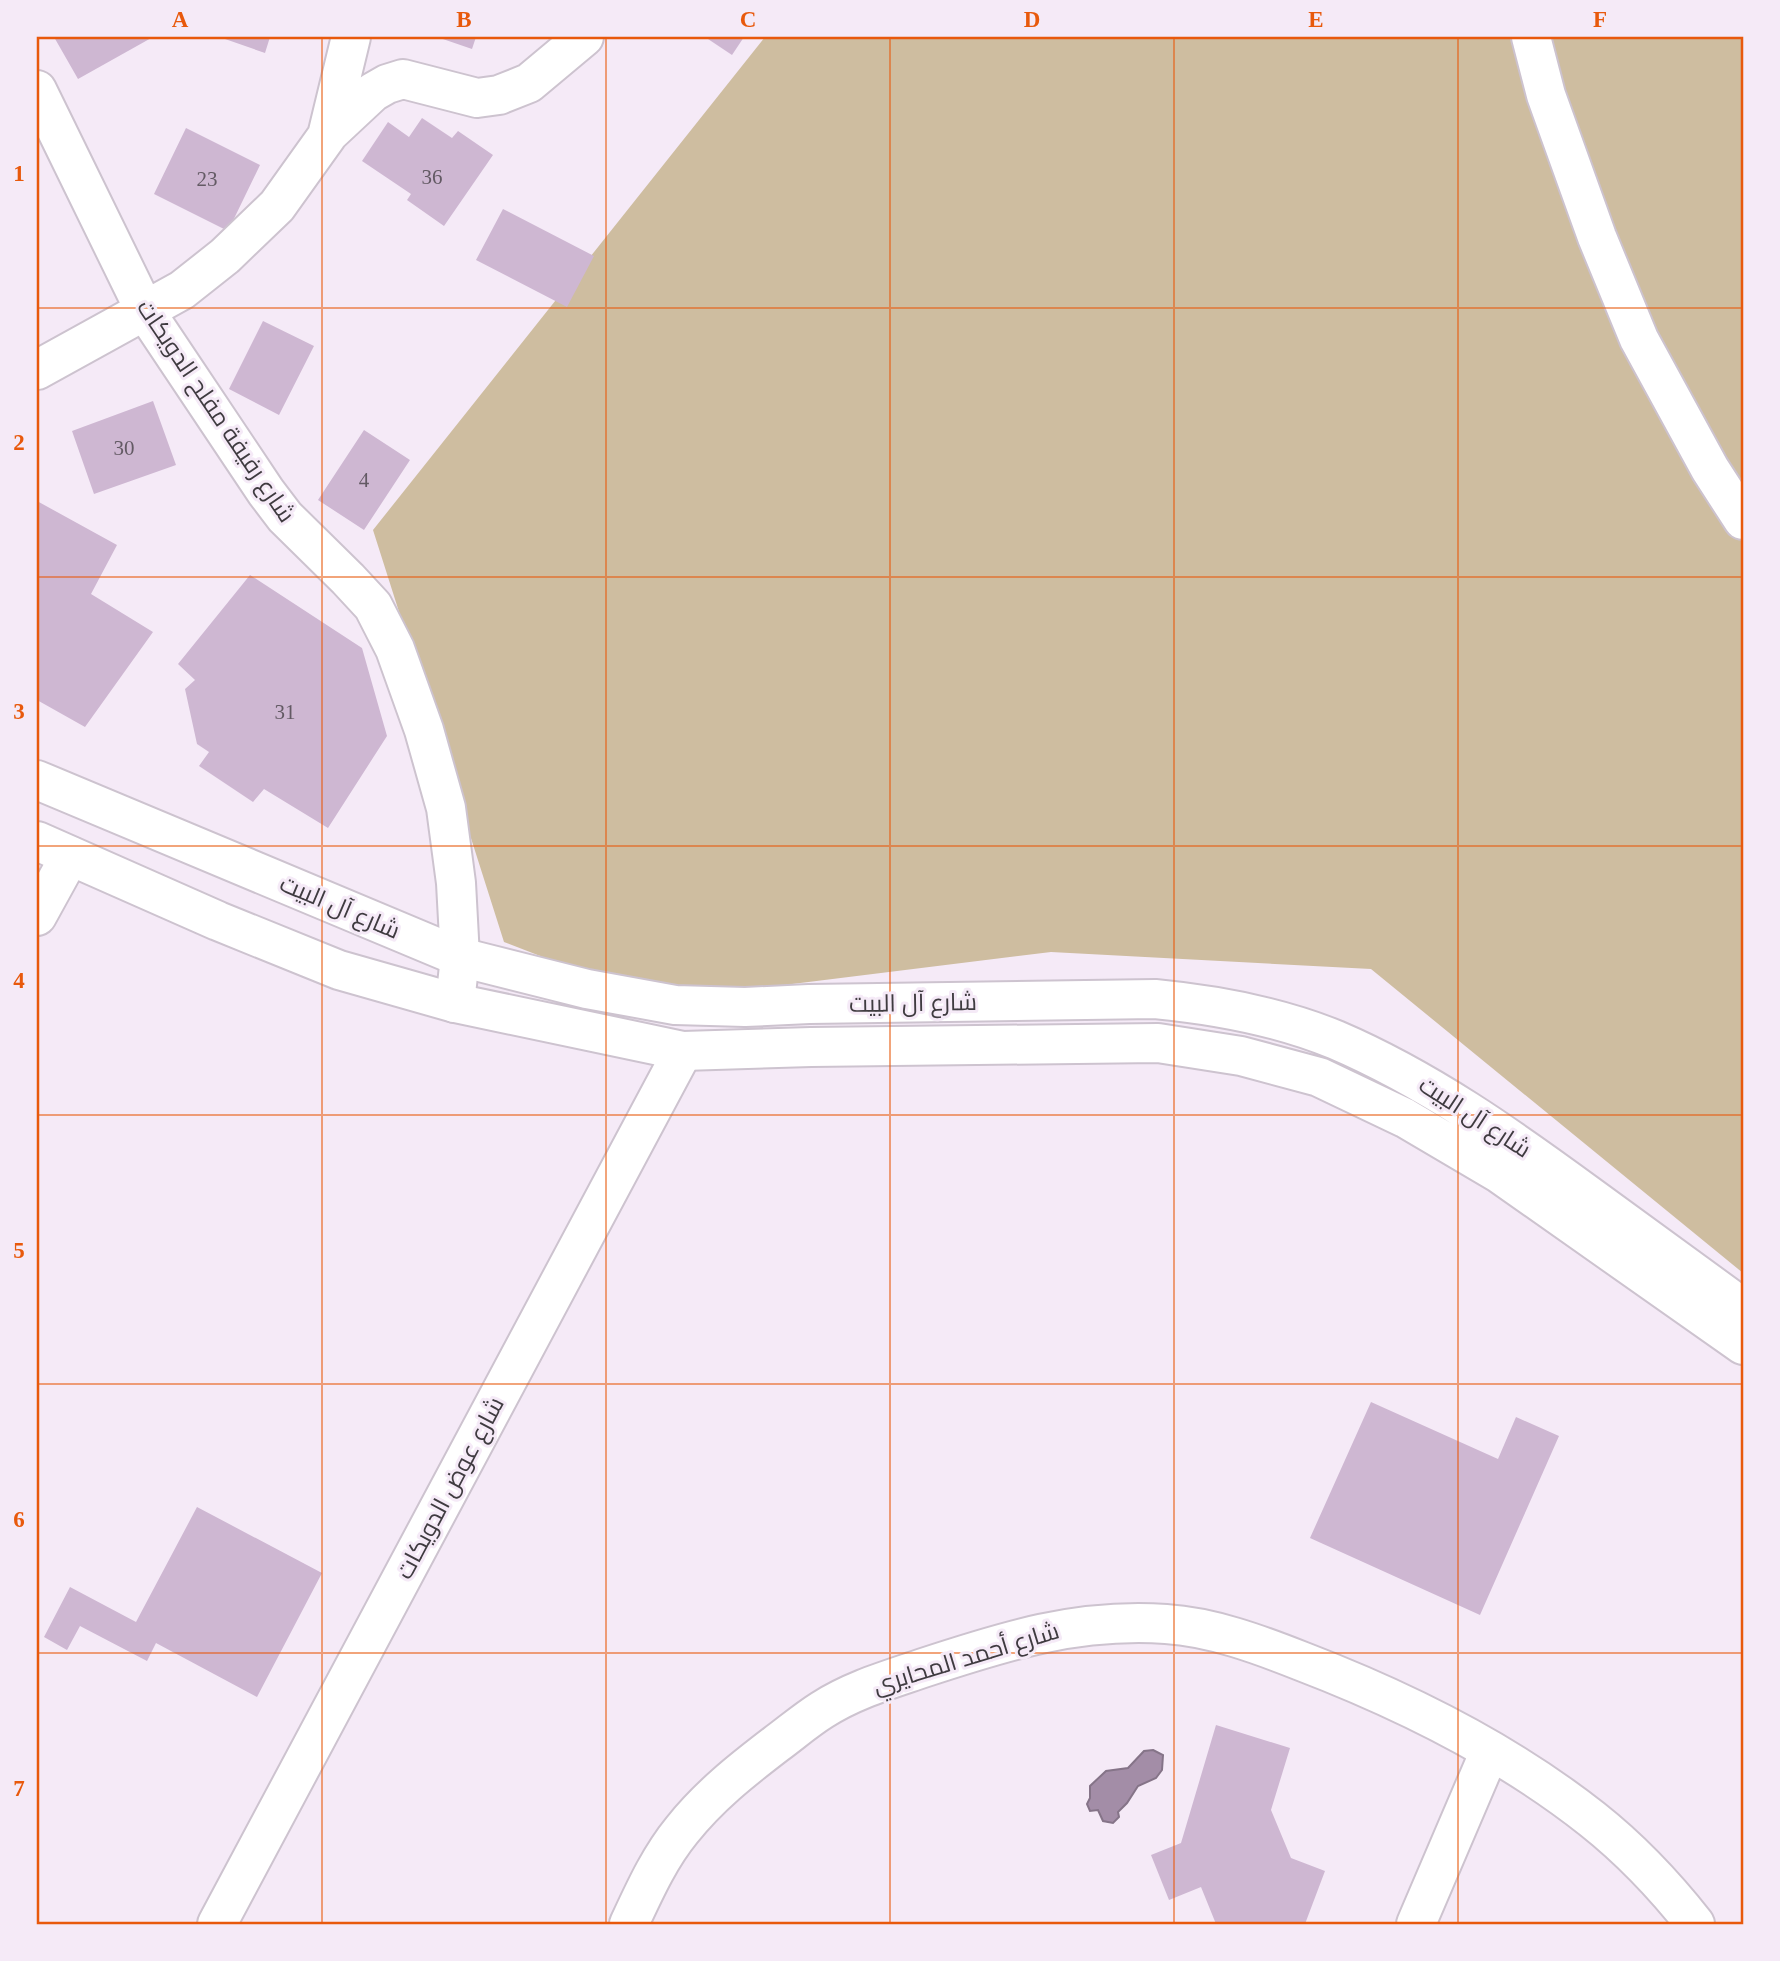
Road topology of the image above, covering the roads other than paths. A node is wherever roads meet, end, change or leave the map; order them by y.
1 (351, 37) edge
2 (584, 37) edge
3 (1531, 37) edge
4 (37, 90) edge
5 (327, 136) junction
6 (145, 311) junction
7 (37, 370) edge
8 (1743, 520) edge
9 (37, 780) edge
10 (54, 848) edge
11 (37, 916) edge
12 (460, 957) junction
13 (455, 1003) junction
14 (683, 1051) junction
15 (1743, 1308) edge
16 (1743, 1345) edge
17 (1490, 1751) junction
18 (217, 1924) edge
19 (629, 1924) edge
20 (1416, 1924) edge
21 (1695, 1924) edge

1 - 5 street
2 - 5 street
3 - 8 street
4 - 6 street, شارع رفيفة مفلح الدويكات
5 - 6 street
6 - 7 street
6 - 12 street, شارع رفيفة مفلح الدويكات
9 - 12 street, شارع آل البيت
10 - 11 street
10 - 13 street, شارع آل البيت
12 - 13 street, شارع رفيفة مفلح الدويكات
12 - 15 street, شارع آل البيت
13 - 14 street, شارع آل البيت
14 - 16 street, شارع آل البيت
14 - 18 street, شارع عوض الدويكات
17 - 19 street, شارع أحمد المحايري
17 - 20 street
17 - 21 street, شارع أحمد المحايري

